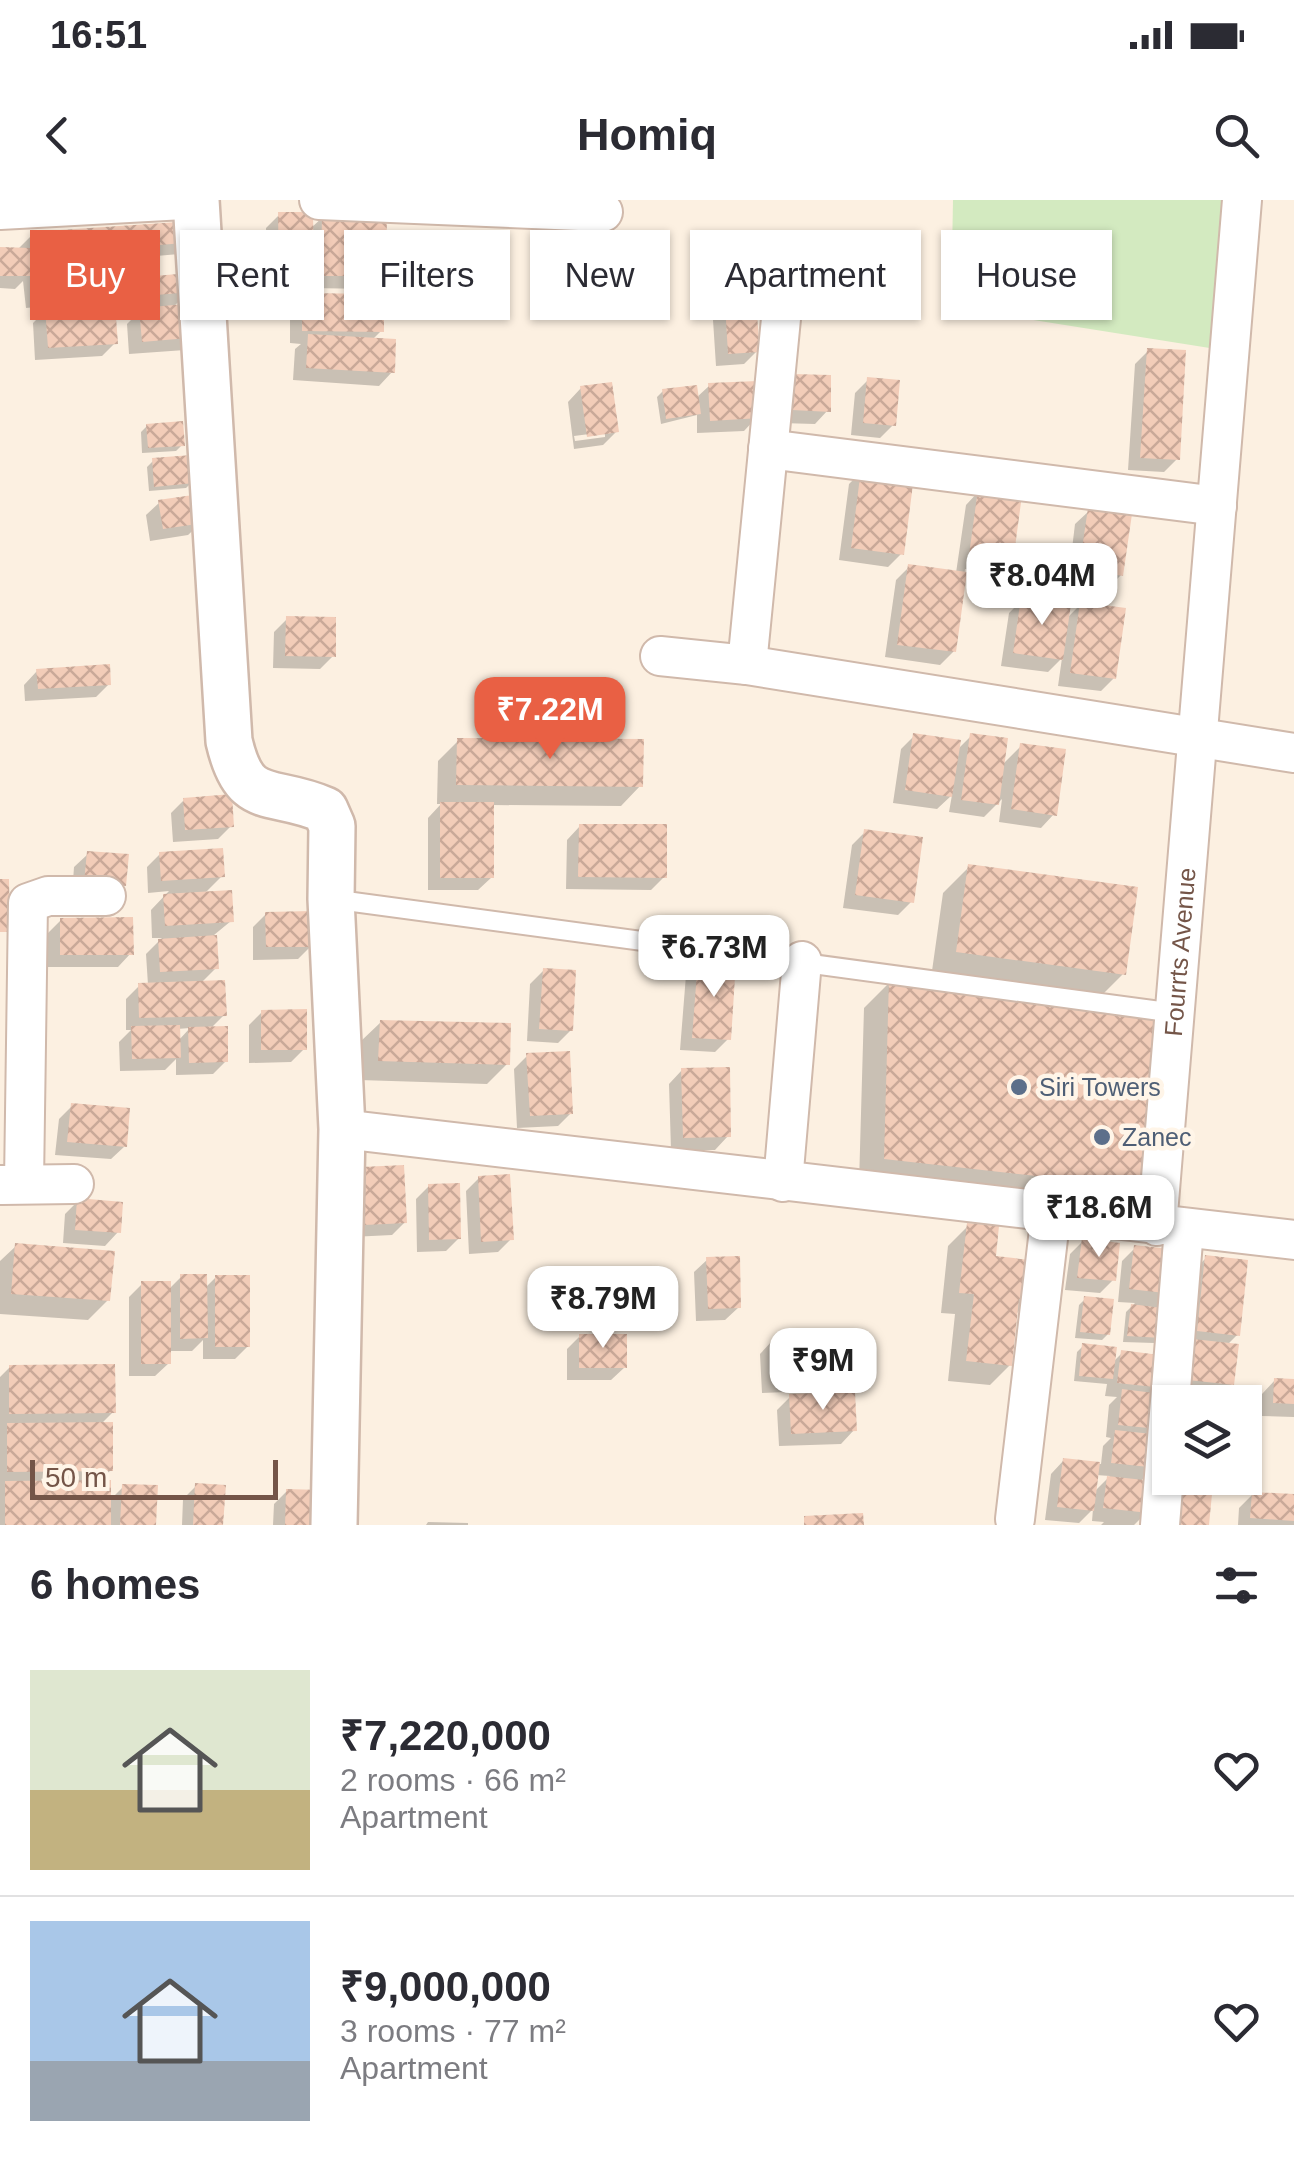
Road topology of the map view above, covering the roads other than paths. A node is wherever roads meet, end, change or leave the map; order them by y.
1 (184, 200) edge
2 (196, 200) edge
3 (319, 200) edge
4 (1242, 200) edge
5 (0, 210) edge
6 (603, 212) dead end
7 (780, 320) edge
8 (768, 449) junction
9 (1217, 506) junction
10 (660, 656) dead end
11 (747, 665) junction
12 (1200, 737) junction
13 (1294, 753) edge
14 (106, 896) dead end
15 (330, 898) junction
16 (802, 961) junction
17 (1175, 1013) junction
18 (342, 1129) junction
19 (783, 1182) junction
20 (12, 1184) edge
21 (74, 1184) dead end
22 (1051, 1213) junction
23 (1171, 1227) junction
24 (1294, 1240) edge
25 (1015, 1519) dead end
26 (334, 1525) edge
27 (1160, 1525) edge

1 - 5 street
2 - 15 street
3 - 6 street
4 - 9 street, Fourrts Avenue
7 - 8 street
8 - 9 street
8 - 11 street
9 - 12 street, Fourrts Avenue
10 - 11 street
11 - 12 street
12 - 13 street
12 - 17 street, Fourrts Avenue
14 - 20 street
15 - 16 lane
15 - 18 street
16 - 17 lane
16 - 19 street
17 - 23 street, Fourrts Avenue
18 - 19 street
18 - 26 street
19 - 22 street
20 - 21 street
22 - 23 street
22 - 25 street
23 - 24 street
23 - 27 street, Fourrts Avenue

